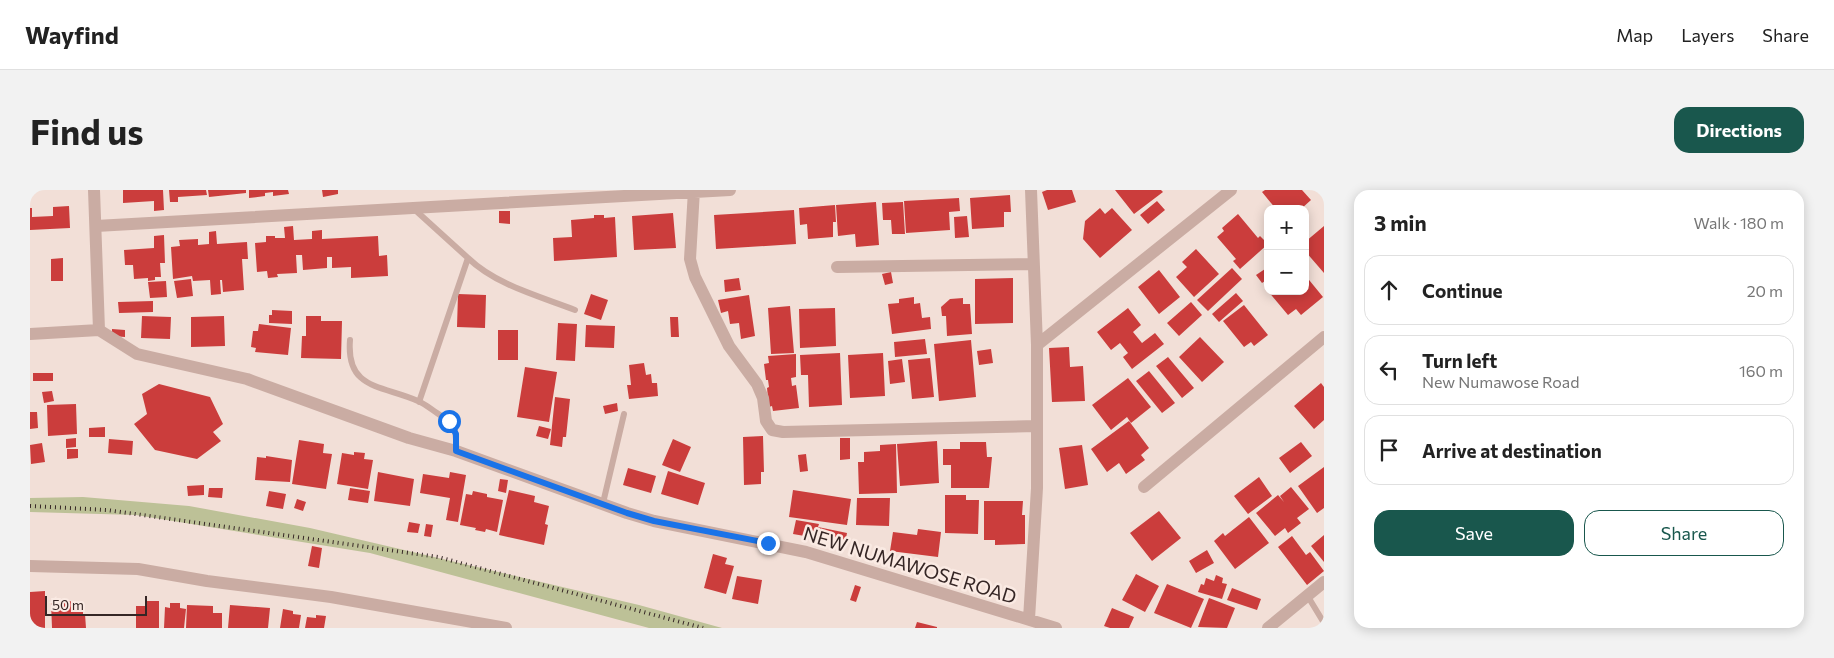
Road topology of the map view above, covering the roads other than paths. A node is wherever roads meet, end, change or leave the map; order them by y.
1 (94, 190) edge
2 (730, 190) edge
3 (1030, 190) edge
4 (1231, 190) edge
5 (694, 191) edge
6 (412, 208) junction
7 (96, 226) junction
8 (468, 258) junction
9 (1033, 264) junction
10 (837, 267) dead end
11 (575, 310) dead end
12 (99, 330) junction
13 (30, 334) edge
14 (1324, 337) edge
15 (350, 340) dead end
16 (1037, 345) junction
17 (419, 402) junction
18 (624, 414) dead end
19 (1036, 426) junction
20 (456, 451) junction
21 (1144, 487) dead end
22 (603, 503) junction
23 (30, 566) edge
24 (1324, 582) edge
25 (1307, 595) junction
26 (1029, 620) junction
27 (1324, 623) edge
28 (506, 628) edge
29 (1056, 628) edge
30 (1268, 628) edge

1 - 7 street
2 - 5 street
3 - 9 street
4 - 16 street
5 - 6 street
5 - 19 street
6 - 7 street
6 - 8 lane
7 - 12 street
8 - 11 lane
8 - 17 lane
9 - 10 street
9 - 16 street
12 - 13 street
12 - 20 street, NEW NUMAWOSE ROAD
14 - 21 street
15 - 17 lane
16 - 19 street
17 - 20 lane
18 - 22 lane
19 - 26 street
20 - 22 street, NEW NUMAWOSE ROAD
22 - 26 street, NEW NUMAWOSE ROAD
23 - 28 street
24 - 25 street
25 - 27 lane
25 - 30 street
26 - 29 street, NEW NUMAWOSE ROAD

